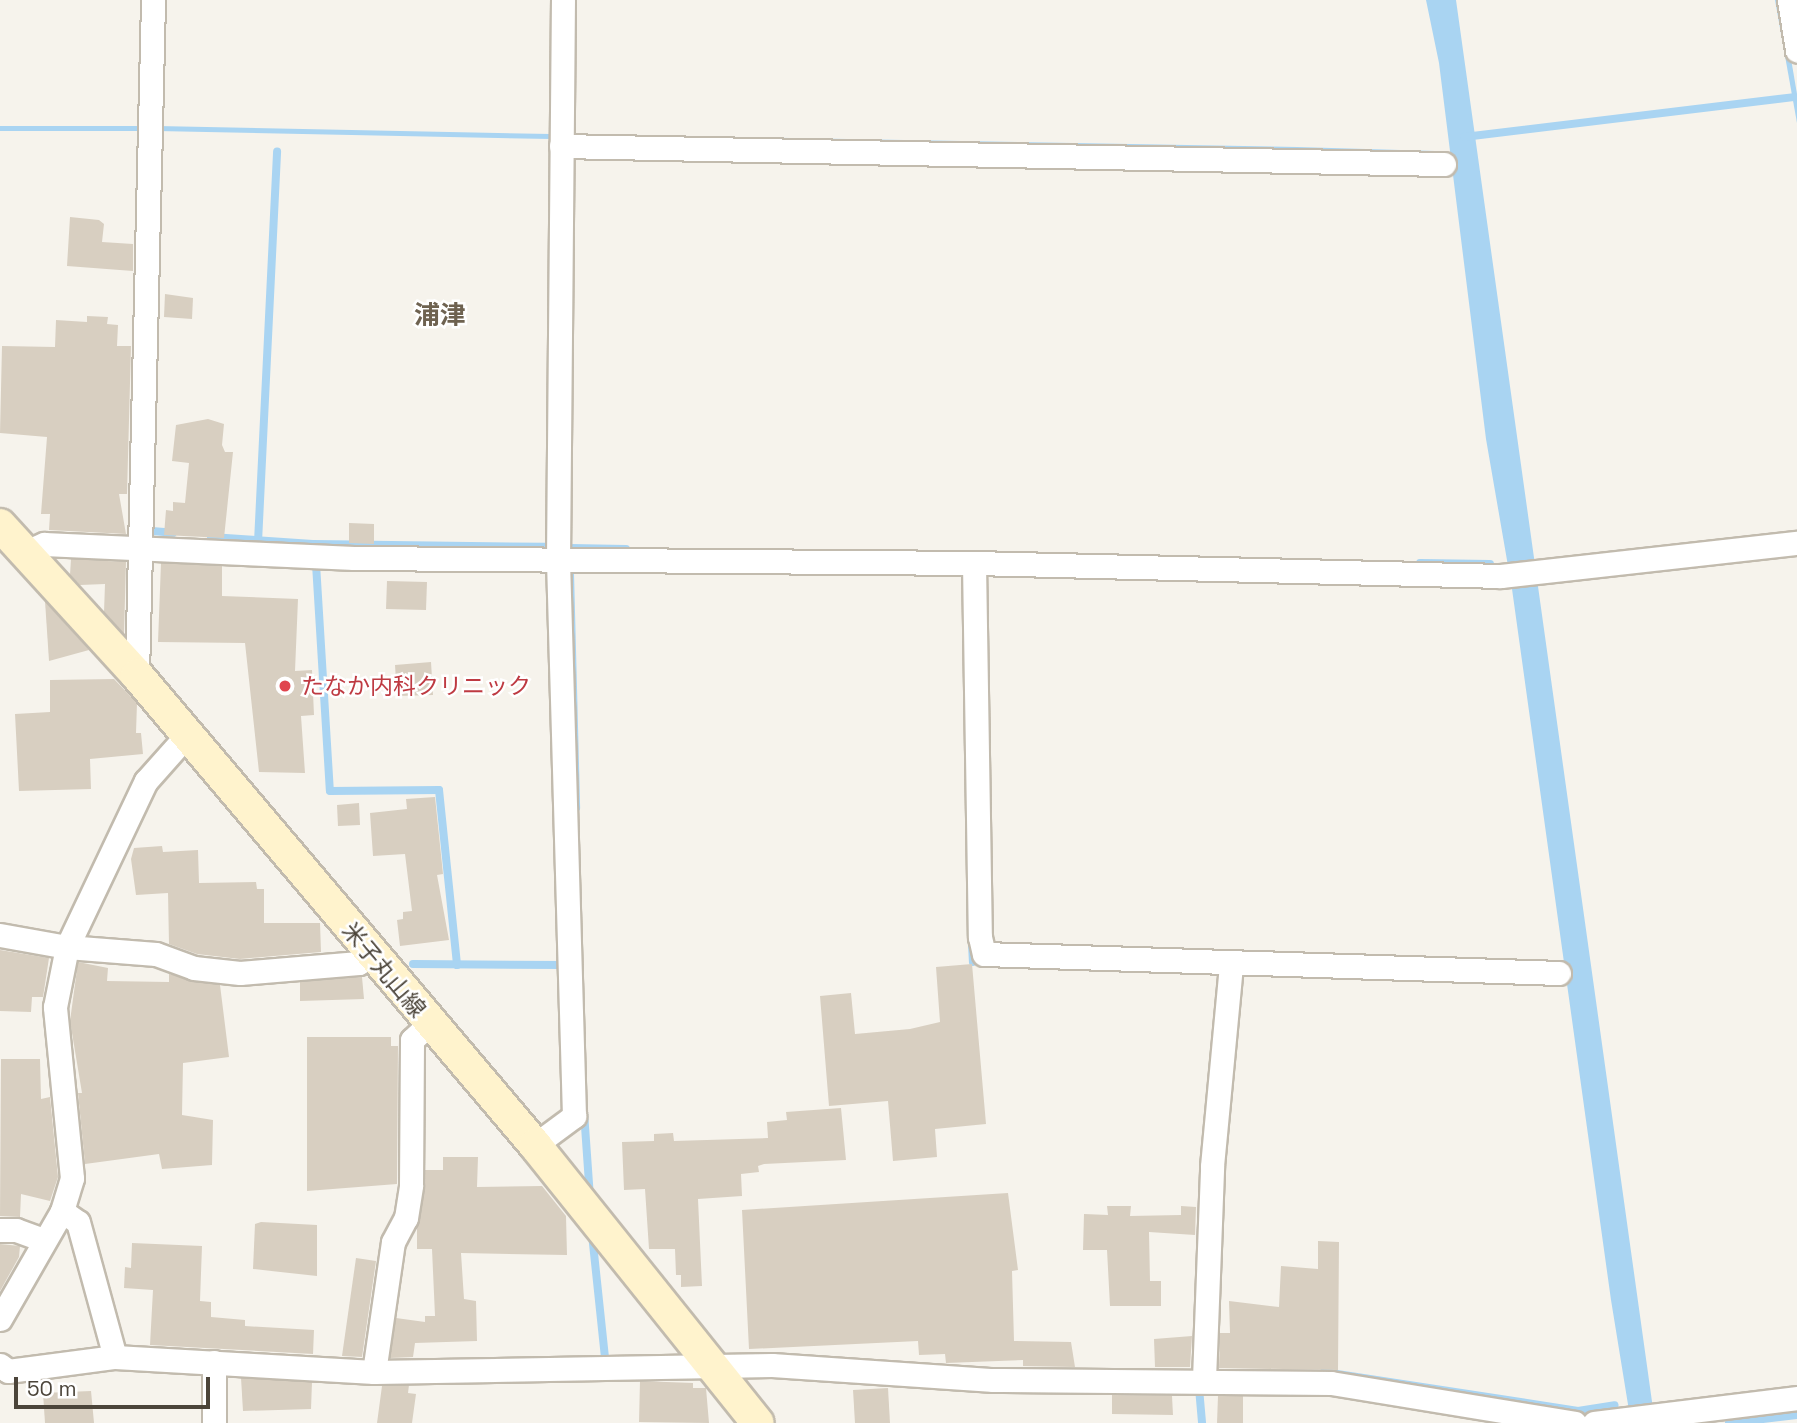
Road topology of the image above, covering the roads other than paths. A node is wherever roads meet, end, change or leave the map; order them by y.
1 (153, 0) edge
2 (564, 0) edge
3 (1789, 0) edge
4 (1797, 50) edge
5 (561, 146) junction
6 (1444, 164) dead end
7 (1, 528) edge
8 (1797, 543) edge
9 (141, 547) junction
10 (26, 552) junction
11 (558, 560) junction
12 (974, 563) junction
13 (137, 675) junction
14 (187, 735) junction
15 (0, 934) edge
16 (67, 947) junction
17 (370, 955) junction
18 (1231, 965) junction
19 (1559, 973) dead end
20 (430, 1023) junction
21 (535, 1145) junction
22 (62, 1211) junction
23 (0, 1230) edge
24 (44, 1240) junction
25 (0, 1319) edge
26 (115, 1357) junction
27 (214, 1362) junction
28 (0, 1365) edge
29 (715, 1365) junction
30 (374, 1372) junction
31 (1204, 1379) junction
32 (1797, 1398) edge
33 (214, 1423) edge
34 (758, 1423) edge
35 (1575, 1423) edge
36 (1594, 1423) edge

1 - 9 street
2 - 5 street
3 - 4 street
5 - 6 street
5 - 11 street
7 - 10 main road, 米子丸山線
8 - 12 street
9 - 10 street
9 - 11 street
9 - 13 street
10 - 13 main road, 米子丸山線
11 - 12 street
11 - 21 street
12 - 18 street
13 - 14 main road, 米子丸山線
14 - 16 street
14 - 17 main road, 米子丸山線
15 - 16 street
16 - 17 street
16 - 22 street
17 - 20 main road, 米子丸山線
18 - 19 street
18 - 31 street
20 - 21 main road, 米子丸山線
20 - 30 street
21 - 29 main road, 米子丸山線
22 - 24 street
22 - 26 street
23 - 24 street
24 - 25 street
26 - 27 street
26 - 28 street
27 - 30 street
27 - 33 street
29 - 30 street
29 - 31 street
29 - 34 main road, 米子丸山線
31 - 35 street
32 - 36 street

